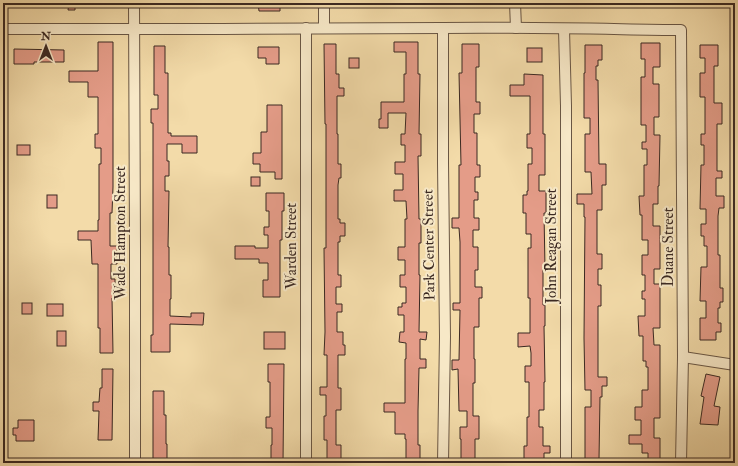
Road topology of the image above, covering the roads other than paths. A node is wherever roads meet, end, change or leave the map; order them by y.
1 (134, 3) edge
2 (324, 3) edge
3 (515, 3) edge
4 (306, 28) junction
5 (324, 28) junction
6 (443, 28) junction
7 (516, 28) junction
8 (3, 29) edge
9 (564, 29) junction
10 (134, 30) junction
11 (683, 357) junction
12 (735, 365) edge
13 (135, 463) edge
14 (306, 463) edge
15 (443, 463) edge
16 (566, 463) edge
17 (681, 463) edge

1 - 10 street, Wade Hampton Street
2 - 5 street
3 - 7 street
4 - 5 street
4 - 10 street
4 - 14 street, Warden Street
5 - 6 street
6 - 7 street
6 - 15 street, Park Center Street
7 - 9 street
8 - 10 street
9 - 11 street, Duane Street
9 - 16 street, John Reagan Street
10 - 13 street, Wade Hampton Street
11 - 12 street
11 - 17 street, Duane Street

